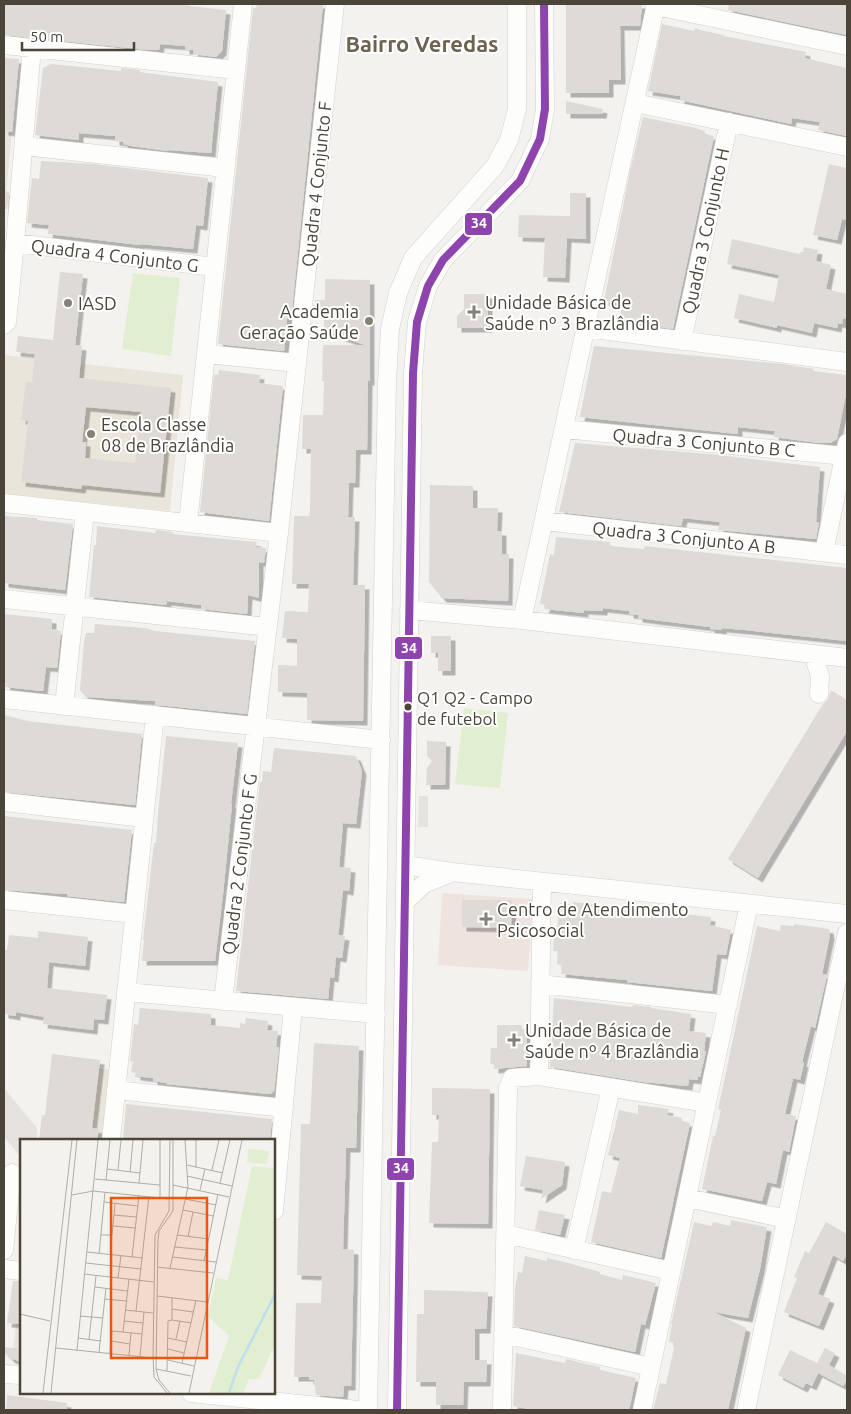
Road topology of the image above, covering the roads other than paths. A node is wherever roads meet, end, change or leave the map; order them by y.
1 (243, 4) edge
2 (336, 4) edge
3 (517, 4) edge
4 (544, 4) edge
5 (656, 5) edge
6 (4, 45) edge
7 (847, 46) edge
8 (32, 48) junction
9 (236, 70) junction
10 (635, 103) junction
11 (729, 122) junction
12 (24, 146) junction
13 (847, 147) edge
14 (225, 168) junction
15 (15, 243) junction
16 (215, 266) junction
17 (4, 325) edge
18 (586, 328) junction
19 (682, 340) junction
20 (206, 354) junction
21 (847, 362) edge
22 (297, 363) junction
23 (564, 429) junction
24 (846, 449) edge
25 (385, 495) junction
26 (411, 499) junction
27 (4, 503) edge
28 (85, 512) junction
29 (544, 521) junction
30 (188, 523) junction
31 (279, 533) junction
32 (384, 537) junction
33 (411, 537) junction
34 (824, 552) junction
35 (847, 555) edge
36 (4, 599) edge
37 (75, 606) junction
38 (410, 610) junction
39 (522, 620) junction
40 (268, 627) junction
41 (813, 654) junction
42 (847, 658) edge
43 (819, 694) dead end
44 (4, 699) edge
45 (64, 706) junction
46 (155, 715) junction
47 (256, 726) junction
48 (381, 740) junction
49 (4, 802) edge
50 (144, 818) junction
51 (406, 865) junction
52 (452, 872) junction
53 (542, 882) junction
54 (4, 900) edge
55 (405, 902) junction
56 (749, 904) junction
57 (134, 914) junction
58 (847, 914) edge
59 (847, 933) edge
60 (540, 984) junction
61 (126, 992) junction
62 (223, 1001) junction
63 (728, 1005) junction
64 (293, 1007) junction
65 (376, 1014) junction
66 (375, 1038) junction
67 (403, 1040) junction
68 (539, 1076) junction
69 (611, 1088) junction
70 (116, 1090) junction
71 (708, 1103) junction
72 (284, 1108) junction
73 (111, 1139) edge
74 (12, 1170) edge
75 (275, 1194) edge
76 (687, 1198) junction
77 (787, 1219) junction
78 (371, 1225) junction
79 (400, 1227) junction
80 (506, 1234) junction
81 (4, 1250) edge
82 (574, 1250) junction
83 (370, 1266) junction
84 (4, 1269) edge
85 (400, 1269) junction
86 (20, 1271) edge
87 (671, 1271) junction
88 (504, 1334) junction
89 (651, 1368) junction
90 (4, 1374) edge
91 (20, 1375) edge
92 (213, 1394) edge
93 (258, 1396) edge
94 (358, 1410) edge
95 (368, 1410) edge
96 (397, 1410) edge
97 (502, 1410) edge
98 (642, 1410) edge
99 (746, 1410) edge

1 - 9 street
2 - 22 street, Quadra 4 Conjunto F
3 - 25 street
4 - 26 street
5 - 7 street
5 - 10 street
6 - 8 street
8 - 9 street
8 - 12 street
9 - 14 street
10 - 11 street
10 - 18 street
11 - 13 street
11 - 19 street, Quadra 3 Conjunto H
12 - 14 street
12 - 15 street
14 - 16 street
15 - 16 street, Quadra 4 Conjunto G
15 - 17 street
16 - 20 street
18 - 19 street
18 - 23 street
19 - 21 street
20 - 22 street
20 - 30 street
22 - 31 street, Quadra 4 Conjunto F
23 - 24 street, Quadra 3 Conjunto B C
23 - 29 street
24 - 34 street
25 - 26 street
25 - 32 street
26 - 33 street
27 - 28 street
28 - 30 street
28 - 37 street
29 - 34 street, Quadra 3 Conjunto A B
29 - 39 street
30 - 31 street
31 - 40 street, Quadra 2 Conjunto F G
32 - 33 street
32 - 48 street
33 - 38 street
34 - 35 street, Quadra 3 Conjunto A B
36 - 37 street
37 - 40 street
37 - 45 street
38 - 39 street
38 - 51 street
39 - 41 street
40 - 47 street, Quadra 2 Conjunto F G
41 - 42 street
41 - 43 street
44 - 45 street
45 - 46 street
46 - 47 street
46 - 50 street
47 - 48 street
47 - 62 street, Quadra 2 Conjunto F G
48 - 65 street
49 - 50 street
50 - 57 street
51 - 52 street
51 - 55 street
52 - 53 street
52 - 55 street
53 - 56 street
53 - 60 street
54 - 57 street
55 - 67 street
56 - 58 street
56 - 63 street
57 - 61 street
59 - 77 street
60 - 63 street
60 - 68 street
61 - 62 street
61 - 70 street
62 - 64 street
63 - 71 street
64 - 65 street
64 - 72 street
65 - 66 street
66 - 67 street
66 - 78 street
67 - 79 street
68 - 69 street
68 - 80 street
69 - 71 street
69 - 82 street
70 - 72 street
70 - 73 street
71 - 76 street
72 - 75 street
74 - 81 street
76 - 77 street
76 - 87 street
77 - 99 street
78 - 79 street
78 - 83 street
79 - 85 street
80 - 82 street
80 - 88 street
82 - 87 street
83 - 85 street
83 - 95 street
84 - 86 street
85 - 96 street
87 - 89 street
88 - 89 street
88 - 97 street
89 - 98 street
90 - 91 street
92 - 93 street
93 - 94 street

